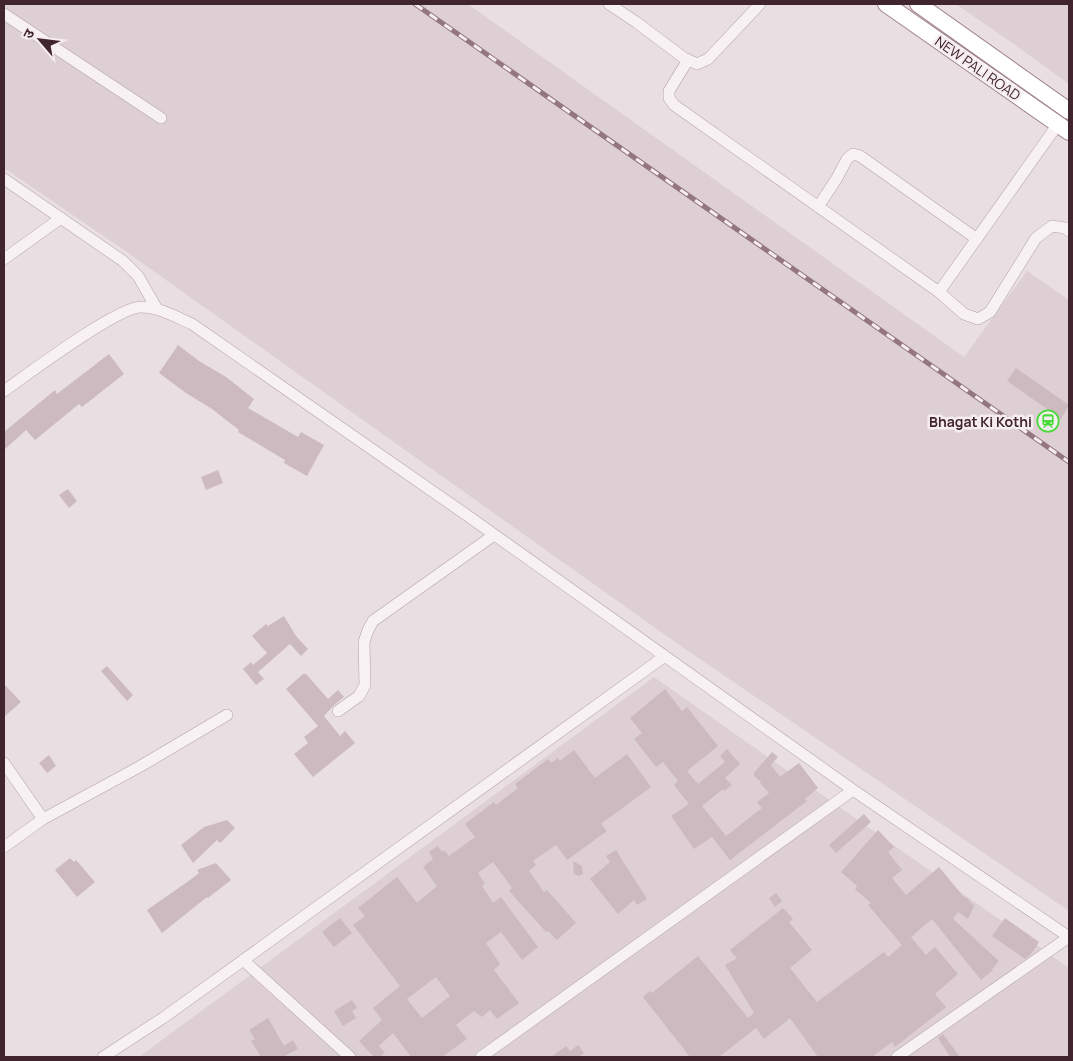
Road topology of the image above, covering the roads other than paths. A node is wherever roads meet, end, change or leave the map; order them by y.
1 (609, 4) edge
2 (760, 4) edge
3 (886, 4) edge
4 (918, 4) edge
5 (4, 14) edge
6 (688, 60) junction
7 (1069, 112) edge
8 (161, 118) dead end
9 (1064, 128) edge
10 (4, 179) edge
11 (818, 207) junction
12 (61, 218) junction
13 (1069, 231) edge
14 (977, 239) junction
15 (4, 259) edge
16 (939, 292) junction
17 (157, 309) junction
18 (4, 391) edge
19 (494, 534) junction
20 (665, 656) junction
21 (338, 711) dead end
22 (227, 715) dead end
23 (6, 770) edge
24 (853, 790) junction
25 (43, 819) junction
26 (4, 848) edge
27 (1069, 937) edge
28 (243, 960) junction
29 (103, 1057) edge
30 (350, 1057) edge
31 (481, 1057) edge
32 (897, 1057) edge

1 - 6 street
2 - 6 street
3 - 9 highway, NEW PALI ROAD
4 - 7 highway, NEW PALI ROAD
5 - 8 street
6 - 11 street
9 - 14 street
10 - 12 street
11 - 14 street
11 - 16 street
12 - 15 street
12 - 17 street
13 - 16 street
14 - 16 street
17 - 18 street
17 - 19 street
19 - 20 street
19 - 21 street
20 - 24 street
20 - 28 street
22 - 25 street
23 - 25 street
24 - 27 street
24 - 31 street
25 - 26 street
27 - 32 street
28 - 29 street
28 - 30 street

